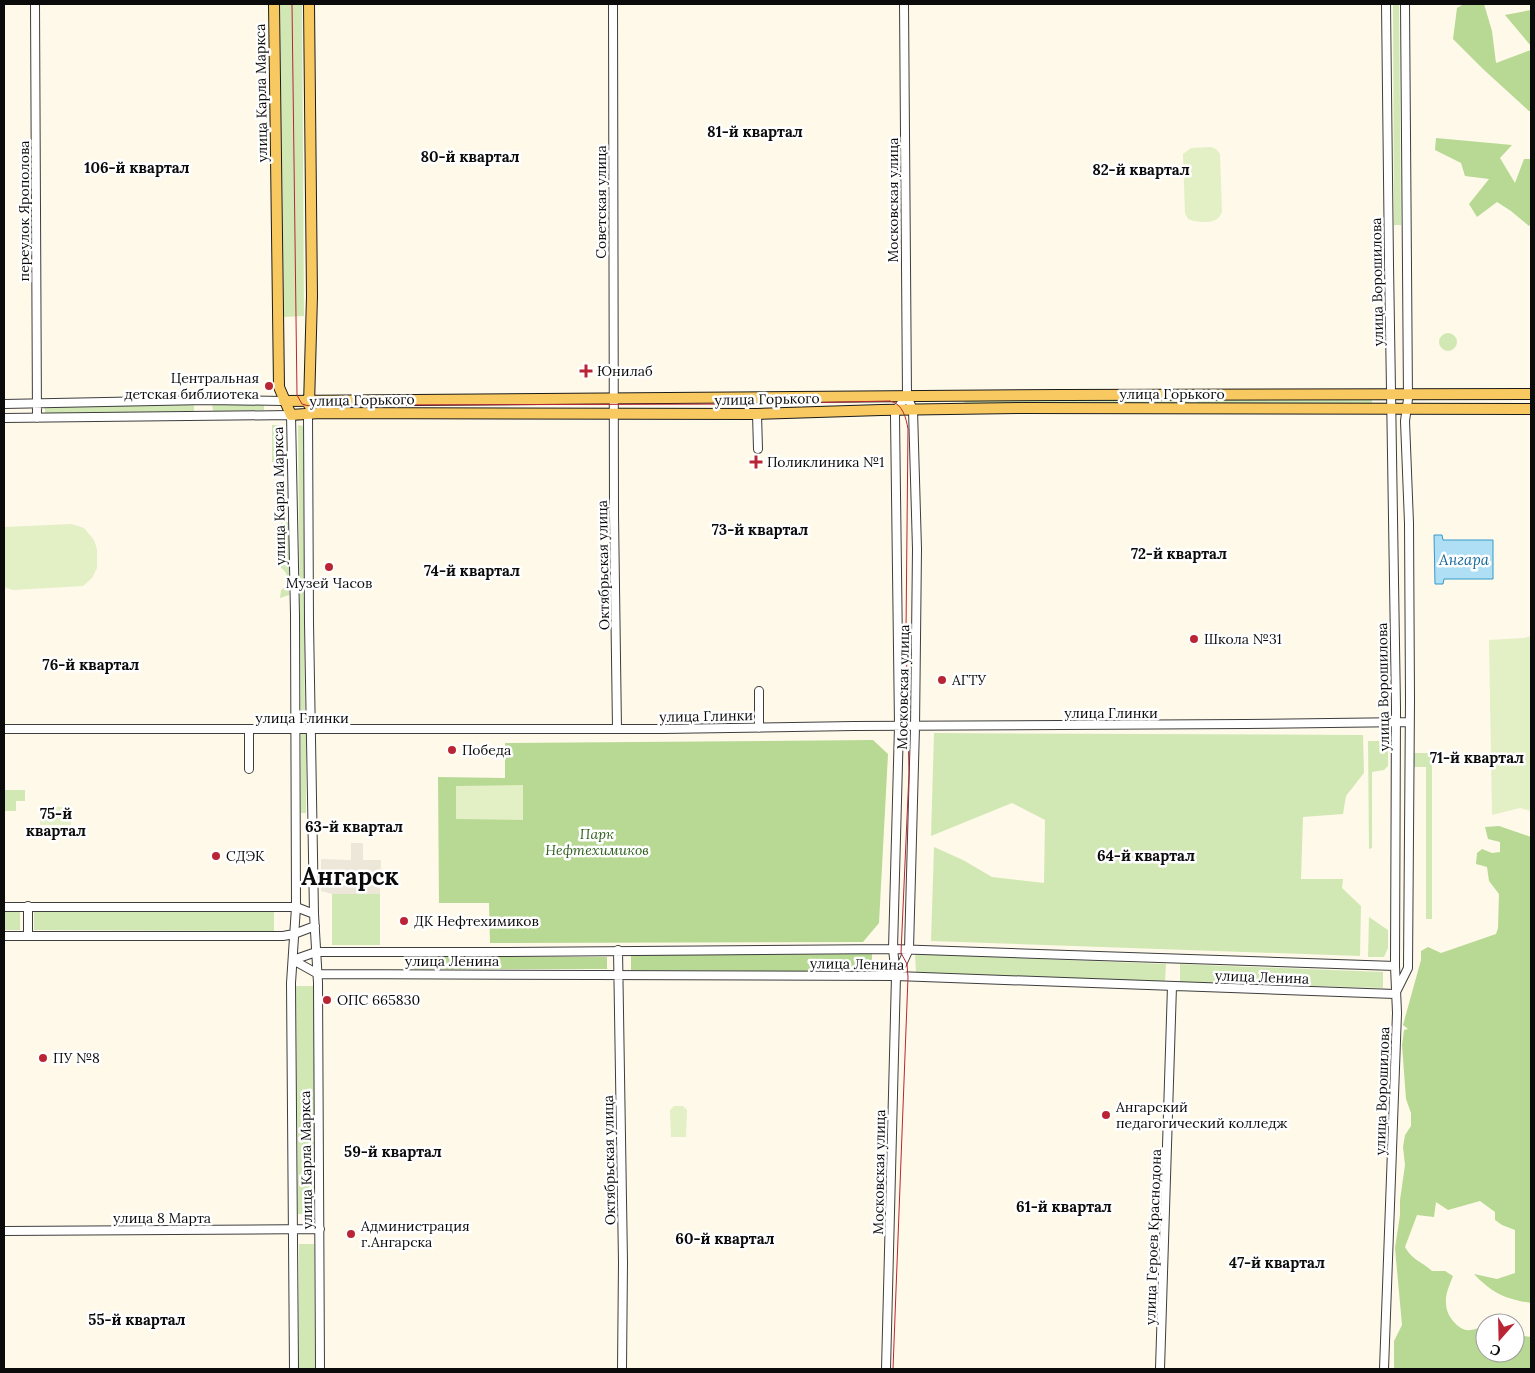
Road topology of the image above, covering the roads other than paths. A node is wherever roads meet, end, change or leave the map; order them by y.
1 (35, 4) edge
2 (274, 4) edge
3 (309, 4) edge
4 (613, 4) edge
5 (904, 4) edge
6 (1386, 4) edge
7 (1405, 4) edge
8 (1531, 394) edge
9 (1391, 395) junction
10 (1407, 395) junction
11 (907, 396) junction
12 (206, 400) junction
13 (310, 400) junction
14 (614, 400) junction
15 (284, 401) junction
16 (4, 404) edge
17 (37, 404) junction
18 (1391, 408) junction
19 (1407, 408) junction
20 (1531, 409) edge
21 (896, 410) junction
22 (913, 410) junction
23 (614, 413) junction
24 (308, 414) junction
25 (758, 414) junction
26 (206, 415) junction
27 (291, 415) junction
28 (4, 418) edge
29 (37, 418) junction
30 (758, 449) dead end
31 (759, 691) dead end
32 (1396, 722) junction
33 (1409, 722) junction
34 (899, 726) junction
35 (915, 727) junction
36 (760, 728) junction
37 (4, 729) edge
38 (295, 729) junction
39 (311, 729) junction
40 (617, 729) junction
41 (249, 730) junction
42 (249, 769) dead end
43 (4, 906) edge
44 (28, 906) junction
45 (296, 907) junction
46 (314, 914) junction
47 (315, 926) junction
48 (294, 934) junction
49 (4, 936) edge
50 (28, 936) junction
51 (893, 949) junction
52 (909, 949) junction
53 (618, 950) junction
54 (316, 952) junction
55 (292, 960) junction
56 (1395, 966) junction
57 (318, 974) junction
58 (618, 974) junction
59 (896, 976) junction
60 (1172, 986) junction
61 (1396, 994) junction
62 (294, 1229) junction
63 (320, 1229) junction
64 (4, 1231) edge
65 (294, 1369) edge
66 (320, 1369) edge
67 (622, 1369) edge
68 (886, 1369) edge
69 (1160, 1369) edge
70 (1384, 1369) edge

1 - 17 street, переулок Ярополова
2 - 15 main road, улица Карла Маркса
3 - 13 main road, улица Карла Маркса
4 - 14 street, Советская улица
5 - 11 street, Московская улица
6 - 9 street, улица Ворошилова
7 - 10 street, улица Ворошилова
8 - 10 main road, улица Горького
9 - 10 main road, улица Горького
9 - 11 main road, улица Горького
9 - 18 street, улица Ворошилова
10 - 19 street, улица Ворошилова
11 - 14 main road, улица Горького
11 - 21 street
11 - 22 street, Московская улица
12 - 15 street, улица Горького
12 - 17 street, улица Горького
12 - 26 street
13 - 14 main road, улица Горького
13 - 15 main road, улица Горького
13 - 24 main road, улица Карла Маркса
14 - 23 street, Октябрьская улица
15 - 27 main road, улица Карла Маркса
16 - 17 street, улица Горького
17 - 29 street, переулок Ярополова
18 - 19 main road, улица Горького
18 - 22 main road, улица Горького
18 - 32 street, улица Ворошилова
19 - 20 main road, улица Горького
19 - 33 street, улица Ворошилова
21 - 22 main road, улица Горького
21 - 25 main road, улица Горького
21 - 34 street, Московская улица
22 - 35 street, Московская улица
23 - 24 main road, улица Горького
23 - 25 main road, улица Горького
23 - 40 street, Октябрьская улица
24 - 27 main road, улица Горького
24 - 39 street, улица Карла Маркса
25 - 30 street
26 - 27 street, улица Горького
26 - 29 street, улица Горького
27 - 38 street, улица Карла Маркса
28 - 29 street, улица Горького
31 - 36 street
32 - 33 street, улица Глинки
32 - 35 street, улица Глинки
32 - 56 street, улица Ворошилова
33 - 61 street, улица Ворошилова
34 - 35 street, улица Глинки
34 - 36 street, улица Глинки
34 - 51 street, Московская улица
35 - 52 street, Московская улица
36 - 40 street, улица Глинки
37 - 41 street, улица Глинки
38 - 39 street, улица Глинки
38 - 41 street, улица Глинки
38 - 45 street, улица Карла Маркса
39 - 40 street, улица Глинки
39 - 46 street, улица Карла Маркса
41 - 42 street
43 - 44 street
44 - 45 street
44 - 50 street
45 - 46 street
45 - 48 street, улица Карла Маркса
46 - 47 street, улица Карла Маркса
47 - 48 street
47 - 54 street, улица Карла Маркса
48 - 50 street
48 - 55 street, улица Карла Маркса
49 - 50 street
51 - 52 street, улица Ленина
51 - 53 street, улица Ленина
51 - 59 street, Московская улица
52 - 56 street, улица Ленина
52 - 59 street, Московская улица
53 - 54 street, улица Ленина
53 - 58 street, Октябрьская улица
54 - 55 street
54 - 57 street, улица Карла Маркса
55 - 57 street, улица Ленина
55 - 62 street, улица Карла Маркса
56 - 61 street, улица Ворошилова
57 - 58 street, улица Ленина
57 - 63 street, улица Карла Маркса
58 - 59 street, улица Ленина
58 - 67 street, Октябрьская улица
59 - 60 street, улица Ленина
59 - 68 street, Московская улица
60 - 61 street, улица Ленина
60 - 69 street, улица Героев Краснодона
61 - 70 street, улица Ворошилова
62 - 63 street, улица 8 Марта
62 - 64 street, улица 8 Марта
62 - 65 street, улица Карла Маркса
63 - 66 street, улица Карла Маркса

